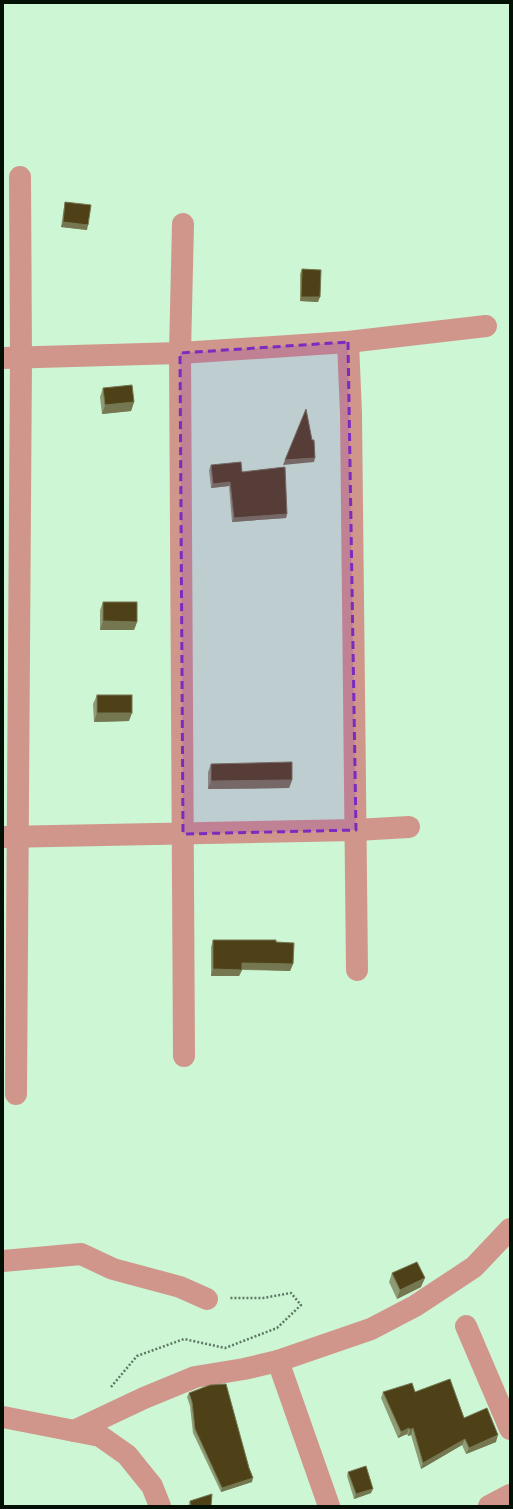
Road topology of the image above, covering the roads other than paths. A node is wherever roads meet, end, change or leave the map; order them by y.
1 (20, 178) dead end
2 (183, 224) dead end
3 (486, 326) dead end
4 (348, 342) junction
5 (180, 353) junction
6 (12, 358) edge
7 (11, 530) edge
8 (409, 827) dead end
9 (356, 830) junction
10 (183, 834) junction
11 (10, 837) edge
12 (357, 970) dead end
13 (184, 1056) dead end
14 (16, 1094) dead end
15 (510, 1229) edge
16 (3, 1262) edge
17 (207, 1299) road end
18 (466, 1326) dead end
19 (278, 1361) junction
20 (3, 1417) edge
21 (510, 1429) edge
22 (74, 1431) junction
23 (510, 1495) edge
24 (160, 1506) edge
25 (329, 1506) edge
26 (489, 1506) edge

1 - 6 street
2 - 5 street
3 - 4 street
4 - 5 street
4 - 9 street
5 - 6 street
5 - 10 street
6 - 7 street
7 - 11 street
8 - 9 street
9 - 10 street
9 - 12 street
10 - 11 street
10 - 13 street
11 - 14 street
15 - 19 street
16 - 17 street
18 - 21 street
19 - 22 street
19 - 25 street
20 - 22 street
22 - 24 street
23 - 26 street

